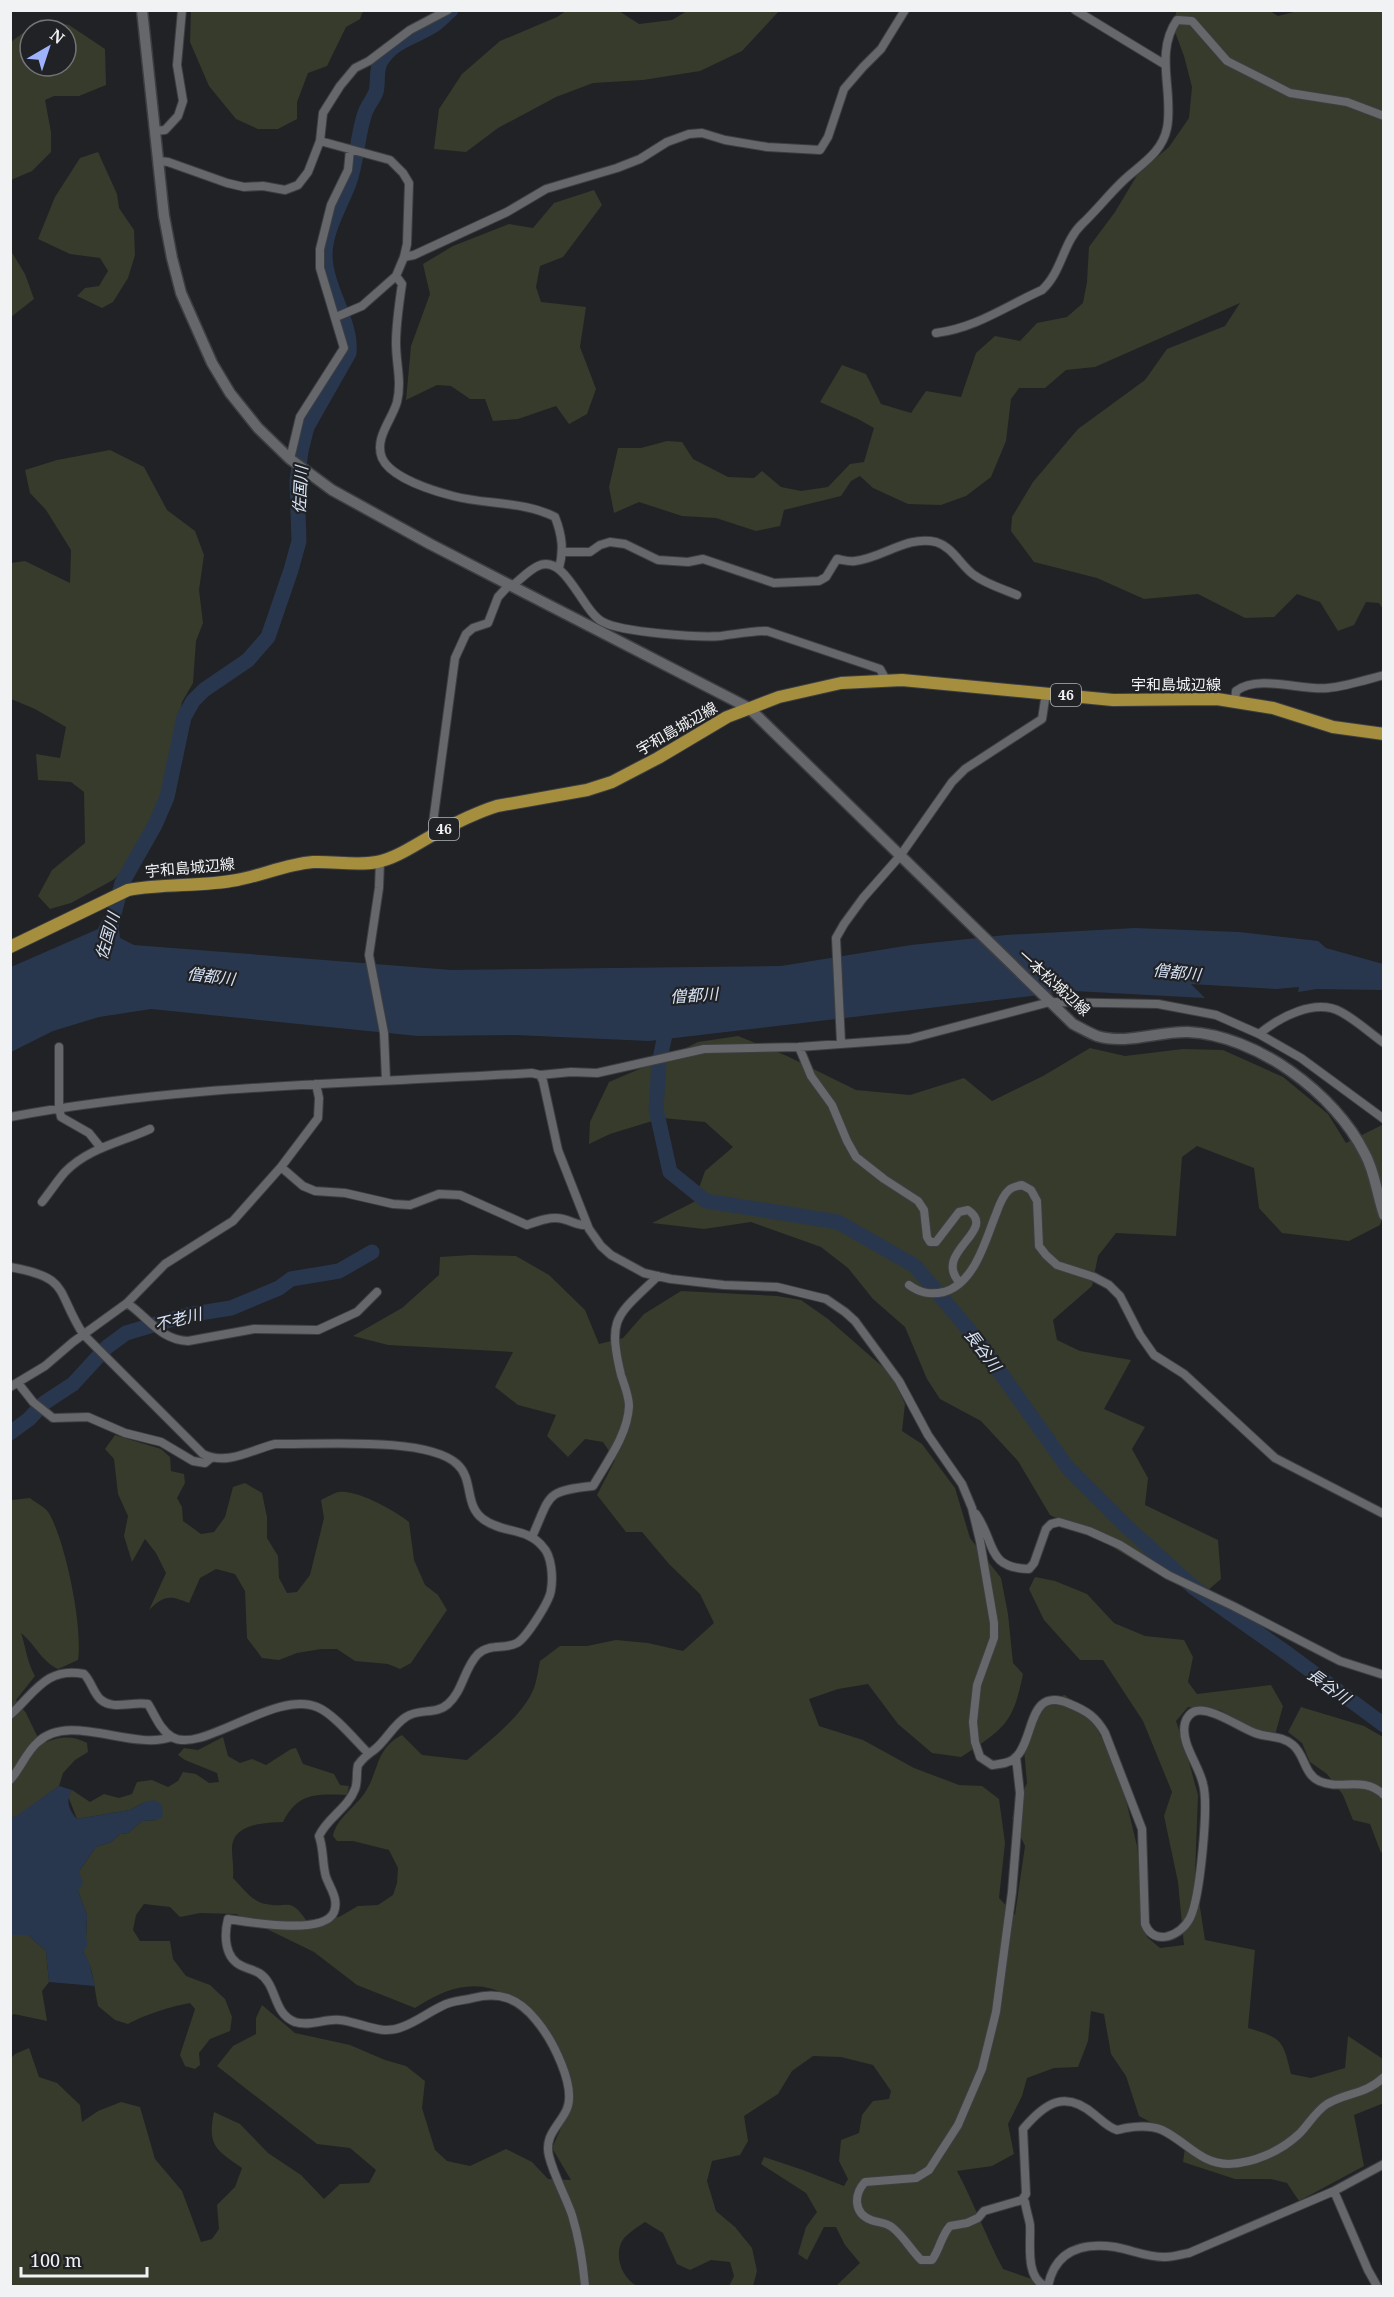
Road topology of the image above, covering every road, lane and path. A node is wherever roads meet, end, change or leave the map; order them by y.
1 (142, 10) edge
2 (182, 10) edge
3 (448, 10) edge
4 (905, 10) edge
5 (1075, 10) edge
6 (1164, 64) junction
7 (1383, 116) edge
8 (155, 131) junction
9 (320, 141) junction
10 (350, 150) junction
11 (159, 161) junction
12 (405, 256) junction
13 (396, 276) junction
14 (336, 317) junction
15 (936, 333) dead end
16 (290, 459) junction
17 (563, 552) junction
18 (559, 568) junction
19 (511, 585) junction
20 (1017, 595) dead end
21 (1383, 675) edge
22 (886, 680) junction
23 (1046, 693) junction
24 (1235, 701) junction
25 (749, 708) junction
26 (1383, 734) edge
27 (437, 833) junction
28 (900, 856) junction
29 (380, 861) junction
30 (10, 947) edge
31 (1050, 1002) junction
32 (1259, 1034) junction
33 (841, 1043) junction
34 (1383, 1043) edge
35 (59, 1047) dead end
36 (799, 1047) junction
37 (540, 1075) junction
38 (386, 1080) junction
39 (316, 1084) junction
40 (59, 1108) junction
41 (10, 1117) edge
42 (1383, 1119) edge
43 (150, 1129) dead end
44 (101, 1148) junction
45 (281, 1167) junction
46 (42, 1202) dead end
47 (1383, 1215) edge
48 (587, 1225) junction
49 (10, 1267) edge
50 (658, 1276) junction
51 (960, 1283) junction
52 (909, 1285) dead end
53 (377, 1292) dead end
54 (127, 1303) junction
55 (83, 1334) junction
56 (14, 1385) edge
57 (211, 1458) junction
58 (972, 1508) junction
59 (1383, 1515) edge
60 (532, 1537) junction
61 (1383, 1675) edge
62 (10, 1715) edge
63 (171, 1737) junction
64 (368, 1753) junction
65 (1016, 1757) junction
66 (10, 1780) edge
67 (1383, 1795) edge
68 (1383, 2077) edge
69 (1383, 2163) edge
70 (1334, 2191) junction
71 (1022, 2200) junction
72 (585, 2286) edge
73 (1046, 2286) edge
74 (1377, 2286) edge

1 - 8 street, 一本松城辺線
2 - 8 street
3 - 9 street
4 - 12 street
5 - 6 street
6 - 7 street
6 - 15 street
8 - 11 street, 一本松城辺線
9 - 10 street
9 - 11 street
10 - 12 street
10 - 14 street
11 - 16 street, 一本松城辺線
12 - 13 street
13 - 14 street
13 - 17 street
14 - 16 street
16 - 19 street, 一本松城辺線
17 - 18 street
17 - 20 street
18 - 19 street
18 - 22 street
19 - 25 street, 一本松城辺線
19 - 27 street
21 - 24 street
22 - 23 main road, 宇和島城辺線 / 46
22 - 25 main road, 宇和島城辺線 / 46
23 - 24 main road, 宇和島城辺線 / 46
23 - 28 street
24 - 26 main road, 宇和島城辺線 / 46
25 - 27 main road, 宇和島城辺線 / 46
25 - 28 street, 一本松城辺線
27 - 29 main road, 宇和島城辺線 / 46
28 - 31 street, 一本松城辺線
28 - 33 street
29 - 30 main road, 宇和島城辺線 / 46
29 - 38 street
31 - 32 street
31 - 33 street
31 - 47 street, 一本松城辺線
32 - 34 street
32 - 42 street
33 - 36 street
35 - 40 street
36 - 37 street
36 - 51 street
37 - 38 street
37 - 48 street
38 - 39 street
39 - 40 street
39 - 45 street
40 - 41 street
40 - 44 street
43 - 44 street
44 - 46 street
45 - 48 street
45 - 54 street
48 - 50 street
49 - 55 street
50 - 58 street
50 - 60 street
51 - 52 street
51 - 59 street
53 - 54 street
54 - 55 street
55 - 56 street
55 - 57 street
56 - 57 street
57 - 60 street
58 - 61 street
58 - 65 street
60 - 64 street
62 - 63 street
63 - 64 street
63 - 66 street
64 - 72 street
65 - 67 street
65 - 71 street
68 - 71 street
69 - 70 street
70 - 73 street
70 - 74 street
71 - 73 street

